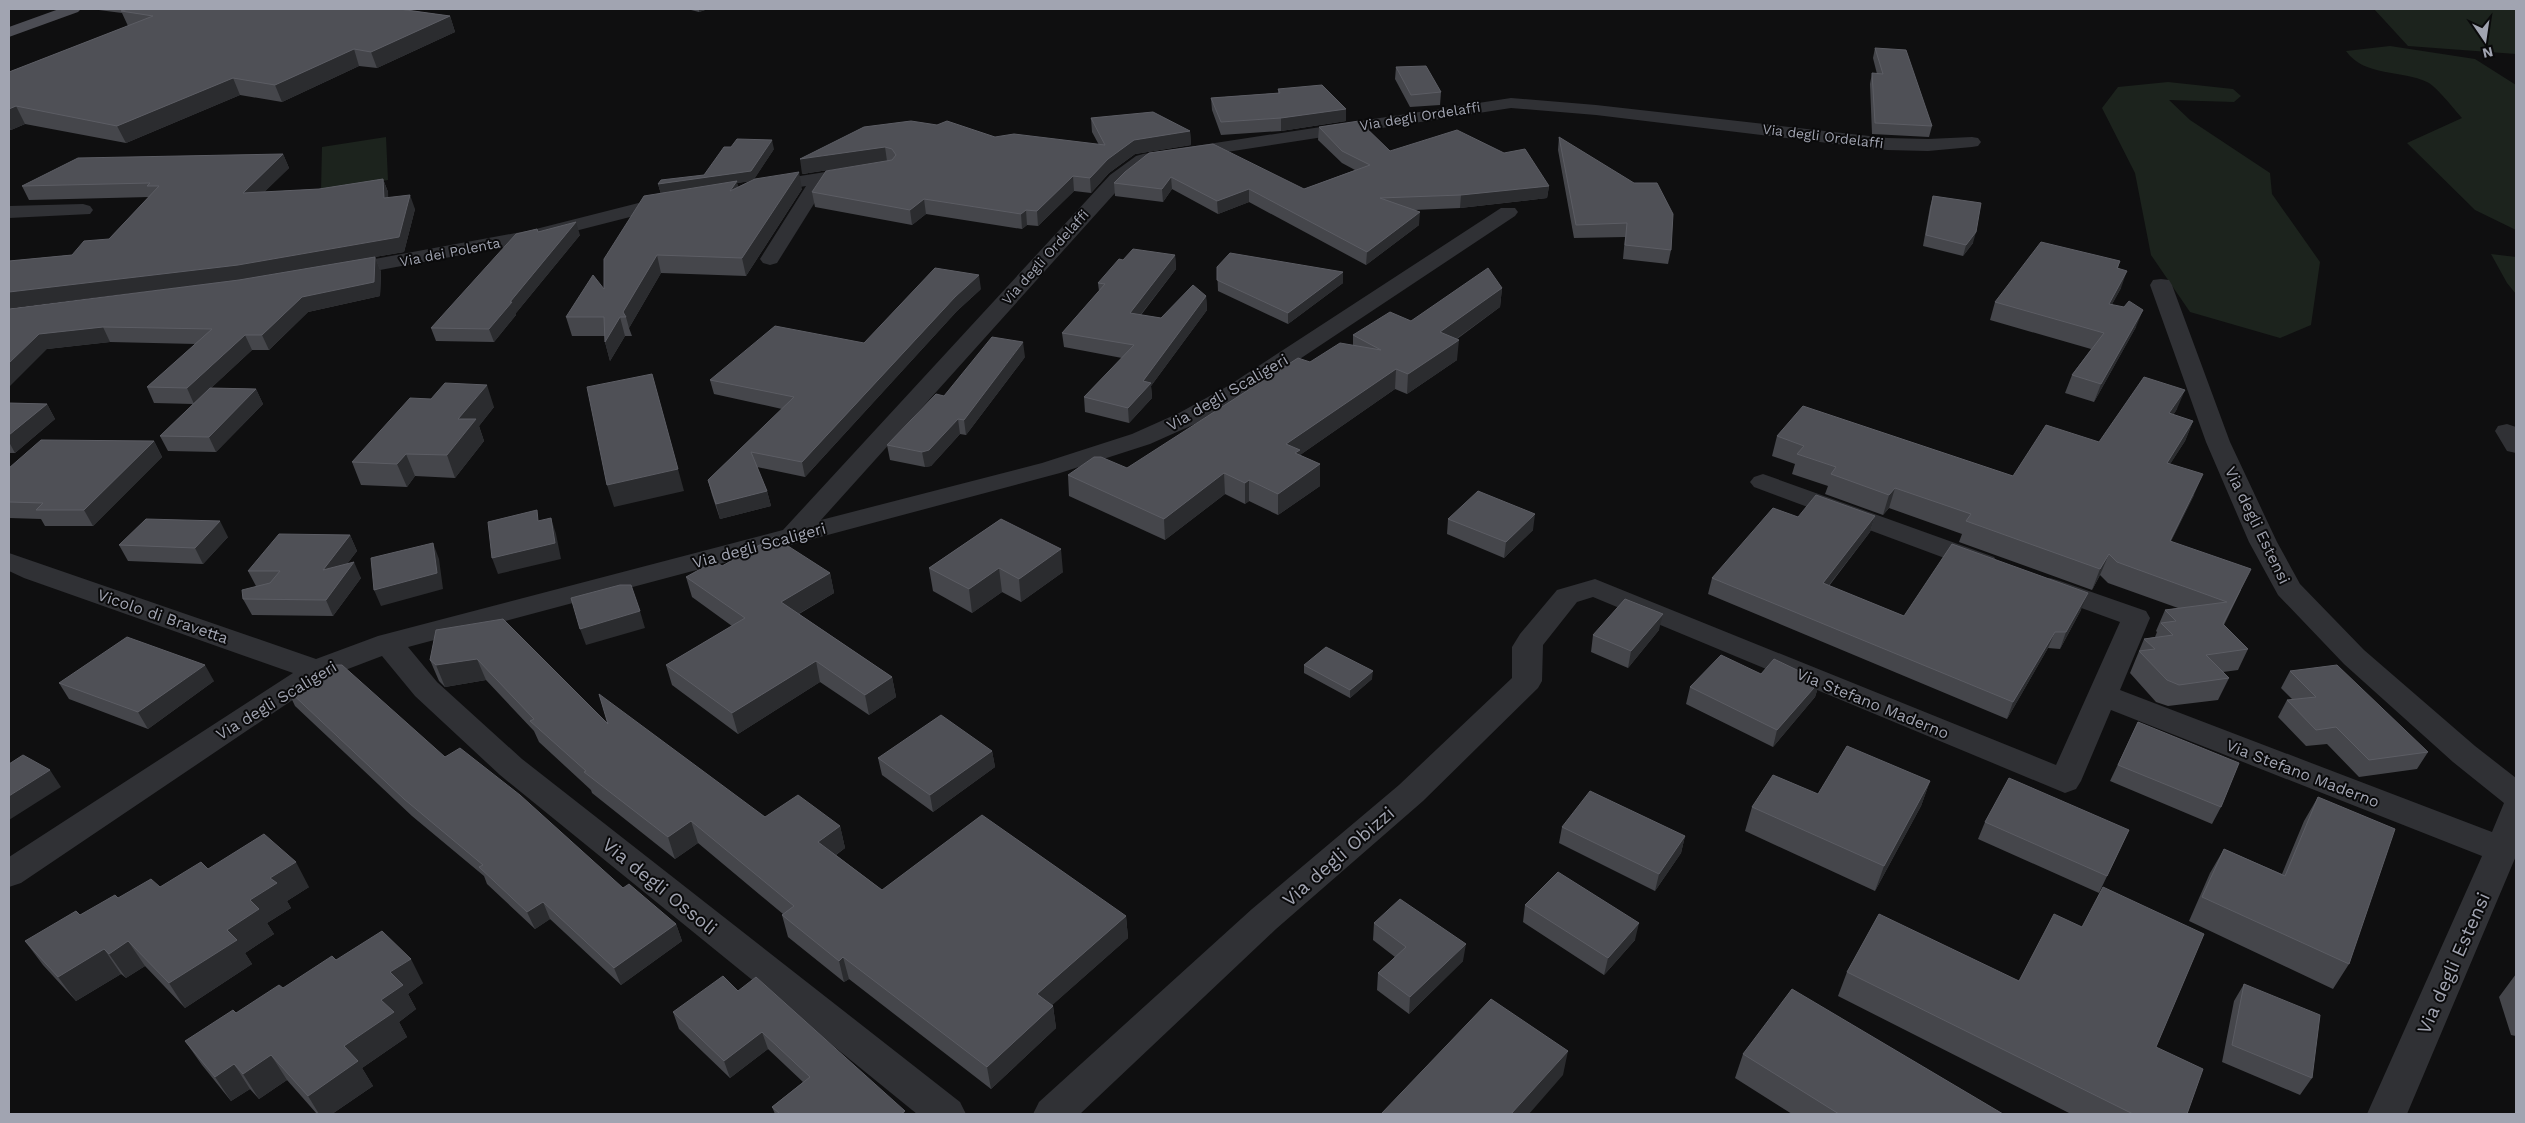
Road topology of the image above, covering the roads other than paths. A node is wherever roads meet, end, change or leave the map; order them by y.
1 (73, 9) edge
2 (9, 32) edge
3 (1972, 142) dead end
4 (877, 170) edge
5 (820, 178) junction
6 (746, 189) edge
7 (692, 197) edge
8 (83, 210) dead end
9 (9, 212) edge
10 (1508, 212) dead end
11 (770, 259) dead end
12 (325, 274) edge
13 (2161, 285) dead end
14 (1763, 482) dead end
15 (793, 536) junction
16 (9, 561) edge
17 (1595, 588) joint
18 (388, 643) junction
19 (318, 671) junction
20 (2103, 695) junction
21 (2516, 795) edge
22 (2516, 811) edge
23 (2502, 850) junction
24 (9, 874) edge
25 (946, 1114) edge
26 (1053, 1114) edge
27 (2387, 1114) edge

1 - 2 main road
3 - 15 street, Via degli Ordelaffi
4 - 5 street
5 - 6 street
5 - 11 street
7 - 12 street, Via dei Polenta
8 - 9 street
10 - 15 street, Via degli Scaligeri
13 - 21 street, Via degli Estensi
14 - 20 street, Via Stefano Maderno
15 - 18 street, Via degli Scaligeri
16 - 19 street, Vicolo di Bravetta
17 - 20 street, Via Stefano Maderno
17 - 26 street, Via degli Obizzi
18 - 19 street, Via degli Scaligeri
18 - 25 street, Via degli Ossoli
19 - 24 street, Via degli Scaligeri
20 - 23 street, Via Stefano Maderno
22 - 23 street, Via degli Estensi
23 - 27 street, Via degli Estensi

